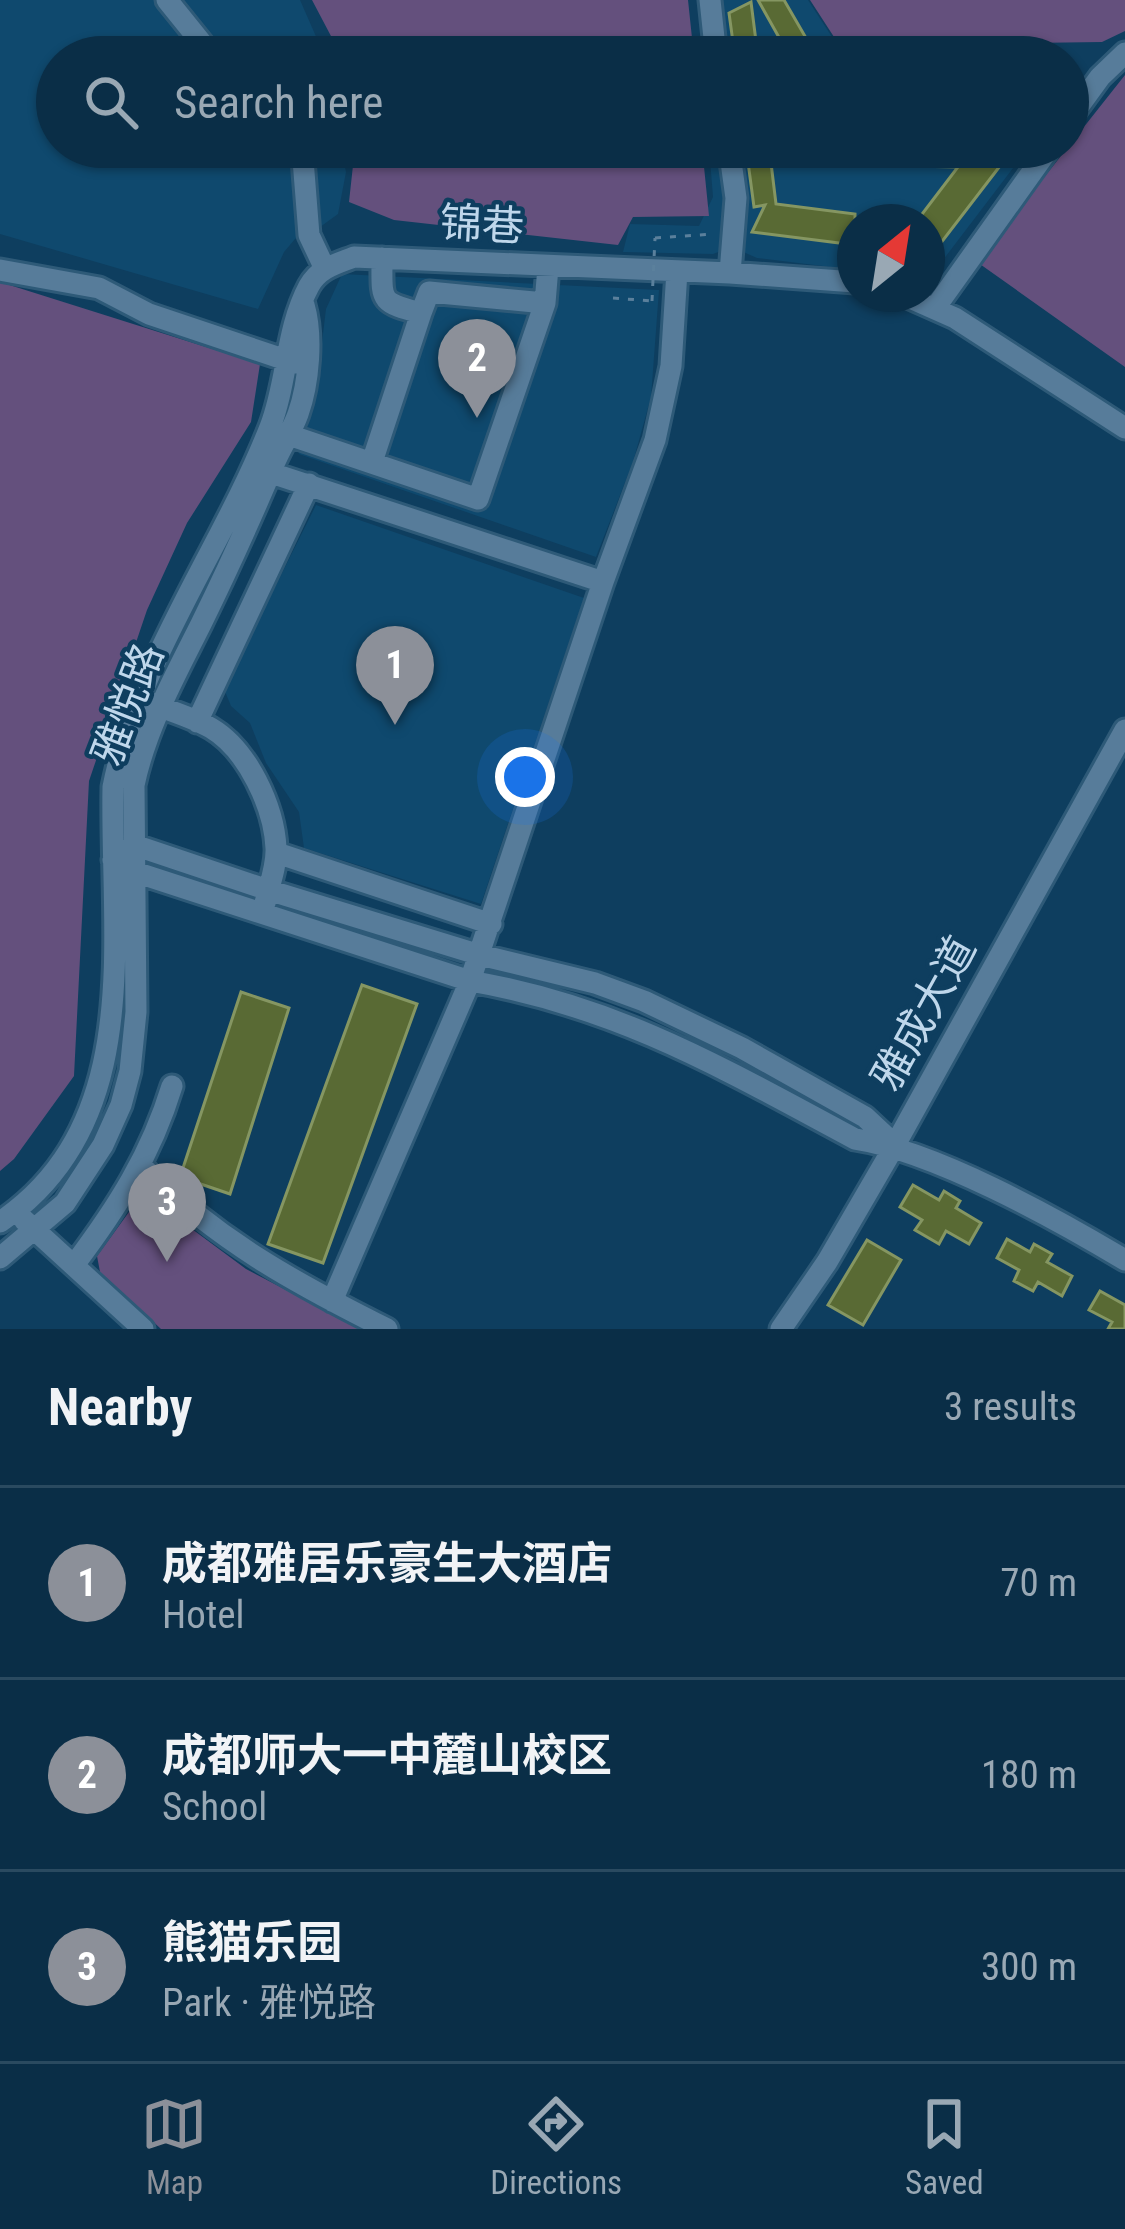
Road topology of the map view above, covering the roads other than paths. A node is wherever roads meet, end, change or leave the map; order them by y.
1 (167, 0) edge
2 (710, 0) edge
3 (196, 36) edge
4 (714, 36) edge
5 (1125, 53) edge
6 (1089, 92) edge
7 (304, 168) edge
8 (732, 168) edge
9 (1035, 168) edge
10 (382, 258) junction
11 (548, 267) junction
12 (325, 268) junction
13 (0, 270) edge
14 (676, 271) junction
15 (730, 273) junction
16 (837, 281) edge
17 (945, 293) edge
18 (303, 300) junction
19 (545, 303) junction
20 (941, 312) edge
21 (421, 313) junction
22 (284, 356) junction
23 (305, 369) junction
24 (1125, 428) edge
25 (286, 434) junction
26 (372, 462) junction
27 (261, 470) junction
28 (308, 484) junction
29 (603, 582) junction
30 (149, 703) junction
31 (197, 722) junction
32 (1125, 730) edge
33 (134, 845) junction
34 (277, 853) junction
35 (113, 860) junction
36 (135, 872) junction
37 (268, 890) junction
38 (262, 914) junction
39 (491, 924) junction
40 (480, 955) junction
41 (470, 981) junction
42 (172, 1086) dead end
43 (895, 1145) junction
44 (142, 1167) junction
45 (7, 1216) edge
46 (32, 1228) junction
47 (0, 1258) edge
48 (1125, 1260) edge
49 (74, 1264) junction
50 (332, 1301) junction
51 (143, 1329) edge
52 (387, 1329) edge
53 (781, 1329) edge

1 - 3 street
2 - 4 street
5 - 6 street
7 - 12 street
8 - 15 street
9 - 17 street
10 - 11 street, 锦巷
10 - 12 street, 锦巷
10 - 21 street
11 - 14 street, 锦巷
11 - 19 street
12 - 18 street
13 - 22 street
14 - 15 street, 锦巷
14 - 29 street
15 - 16 street, 锦巷
18 - 22 street
18 - 23 street, 雅悦路
19 - 21 street
19 - 26 street
20 - 24 street
21 - 26 street
22 - 23 street
22 - 27 street
23 - 25 street, 雅悦路
25 - 26 street
25 - 27 street, 雅悦路
27 - 28 street
27 - 30 street, 雅悦路
28 - 29 street
28 - 31 street
29 - 39 street
30 - 31 street
30 - 33 street, 雅悦路
30 - 35 street
31 - 34 street
32 - 43 street, 雅成大道
33 - 35 street
33 - 36 street, 雅悦路
33 - 37 street
34 - 37 street
34 - 39 street
35 - 36 street
35 - 45 street
36 - 38 street
36 - 46 street, 雅悦路
37 - 38 street
37 - 40 street
38 - 41 street
39 - 40 street
40 - 41 street
40 - 43 street
41 - 43 street
41 - 50 street
42 - 44 street
43 - 48 street
43 - 53 street, 雅成大道
44 - 49 street
44 - 50 street
45 - 46 street
46 - 47 street, 雅悦路
46 - 49 street
49 - 51 street
50 - 52 street

